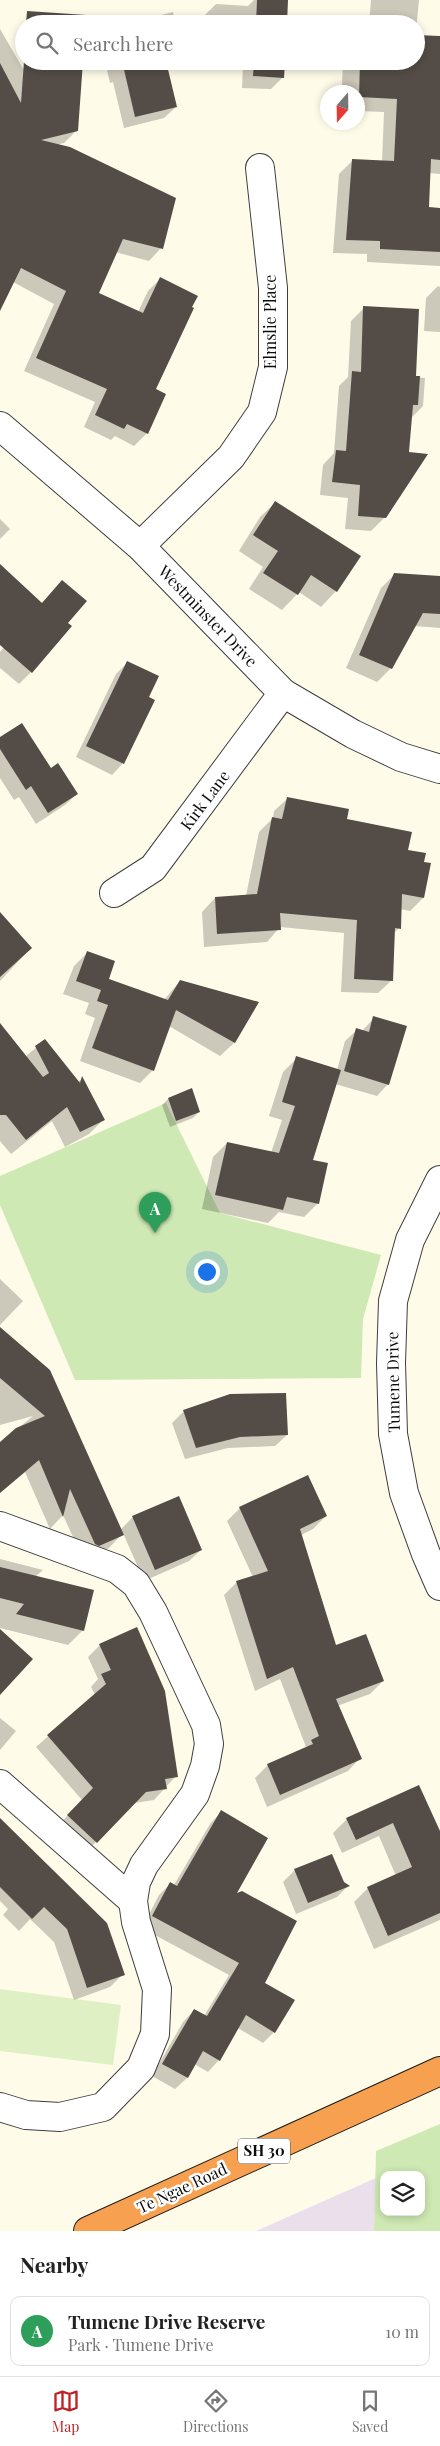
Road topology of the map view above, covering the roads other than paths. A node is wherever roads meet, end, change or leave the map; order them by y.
1 (260, 168) dead end
2 (0, 426) edge
3 (140, 546) junction
4 (283, 693) junction
5 (440, 769) edge
6 (114, 893) dead end
7 (440, 1180) edge
8 (0, 1526) edge
9 (440, 1586) edge
10 (0, 1784) edge
11 (133, 1901) junction
12 (440, 2071) edge
13 (0, 2107) edge
14 (88, 2231) edge

1 - 3 street, Elmslie Place
2 - 3 street, Westminster Drive
3 - 4 street, Westminster Drive
4 - 5 street, Westminster Drive
4 - 6 street, Kirk Lane
7 - 9 street, Tumene Drive
8 - 11 street
10 - 11 street
11 - 13 street
12 - 14 highway, Te Ngae Road / SH 30

